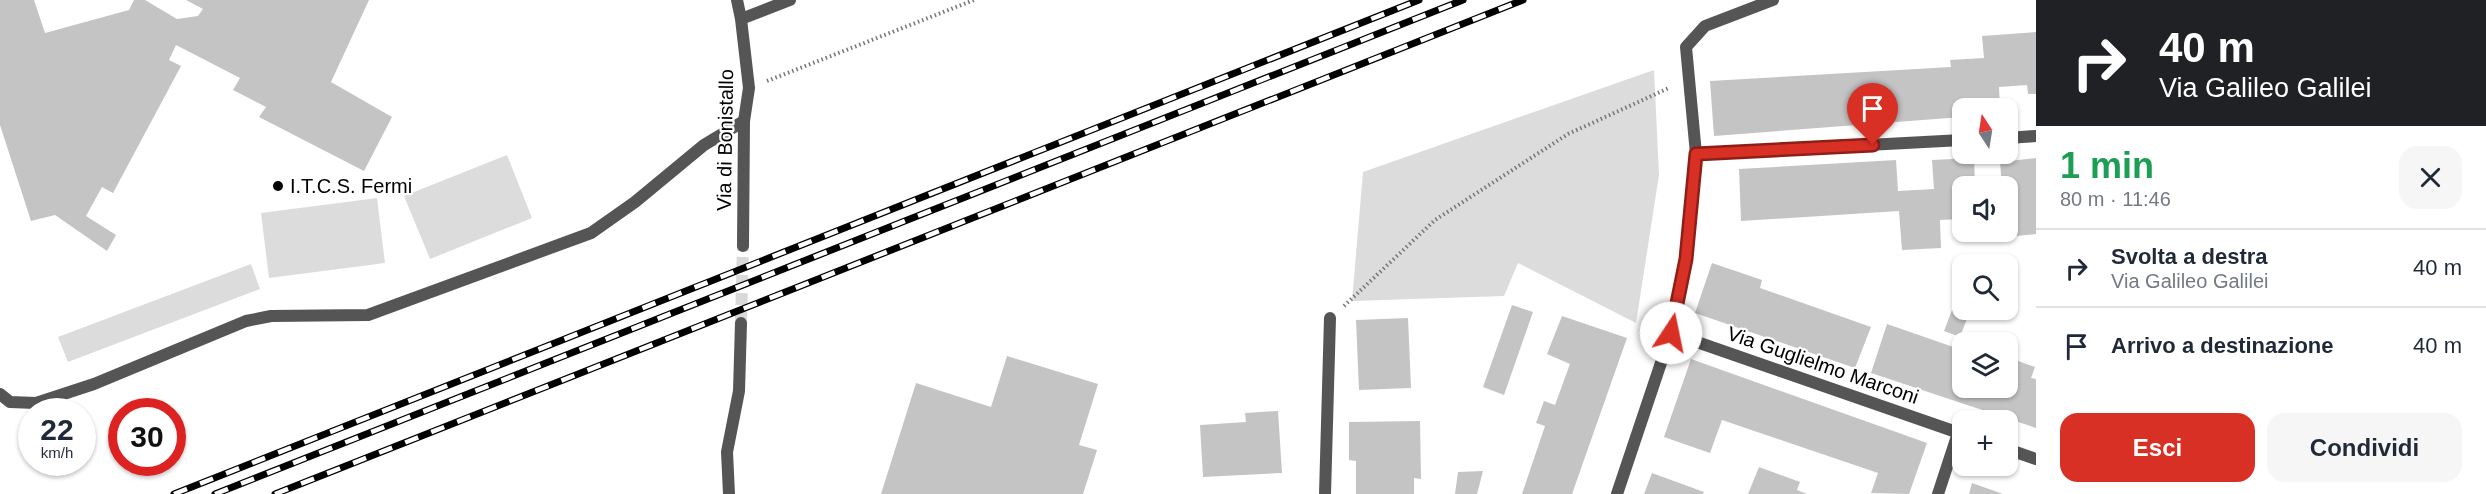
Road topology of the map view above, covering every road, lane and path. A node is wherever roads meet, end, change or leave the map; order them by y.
1 (737, 0) edge
2 (790, 0) edge
3 (974, 0) edge
4 (1773, 0) edge
5 (741, 19) junction
6 (1689, 79) junction
7 (749, 88) junction
8 (744, 122) junction
9 (2036, 136) edge
10 (2018, 137) edge
11 (1952, 141) edge
12 (1696, 154) junction
13 (743, 246) tunnel mouth
14 (1330, 318) joint
15 (741, 323) tunnel mouth
16 (1671, 333) junction
17 (0, 394) edge
18 (1952, 430) edge
19 (2018, 453) edge
20 (1952, 455) edge
21 (2036, 459) edge
22 (729, 494) edge
23 (1325, 494) edge
24 (1617, 494) edge
25 (1938, 494) edge

1 - 5 street, Via di Bonistallo
2 - 5 street
3 - 7 path
4 - 6 street
5 - 7 street, Via di Bonistallo
6 - 12 street
6 - 14 path
7 - 8 street, Via di Bonistallo
8 - 13 street, Via di Bonistallo
8 - 17 street
9 - 10 street
11 - 12 street
12 - 16 street
14 - 23 street
15 - 22 street
16 - 18 street, Via Guglielmo Marconi
16 - 24 street
19 - 21 street
20 - 25 street

